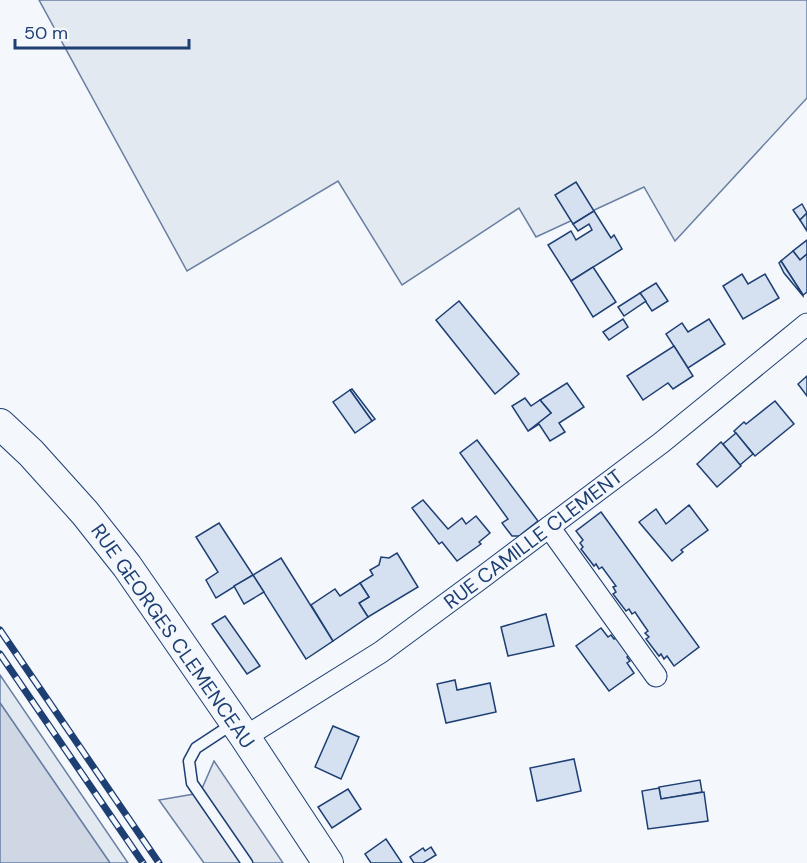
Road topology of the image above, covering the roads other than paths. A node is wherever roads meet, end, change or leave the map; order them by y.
1 (807, 324) edge
2 (0, 424) edge
3 (549, 527) junction
4 (656, 676) dead end
5 (240, 730) junction
6 (247, 863) edge
7 (327, 863) edge

1 - 3 street, RUE CAMILLE CLEMENT
2 - 5 street, RUE GEORGES CLEMENCEAU
3 - 4 street
3 - 5 street, RUE CAMILLE CLEMENT
5 - 6 lane
5 - 7 street, RUE GEORGES CLEMENCEAU

